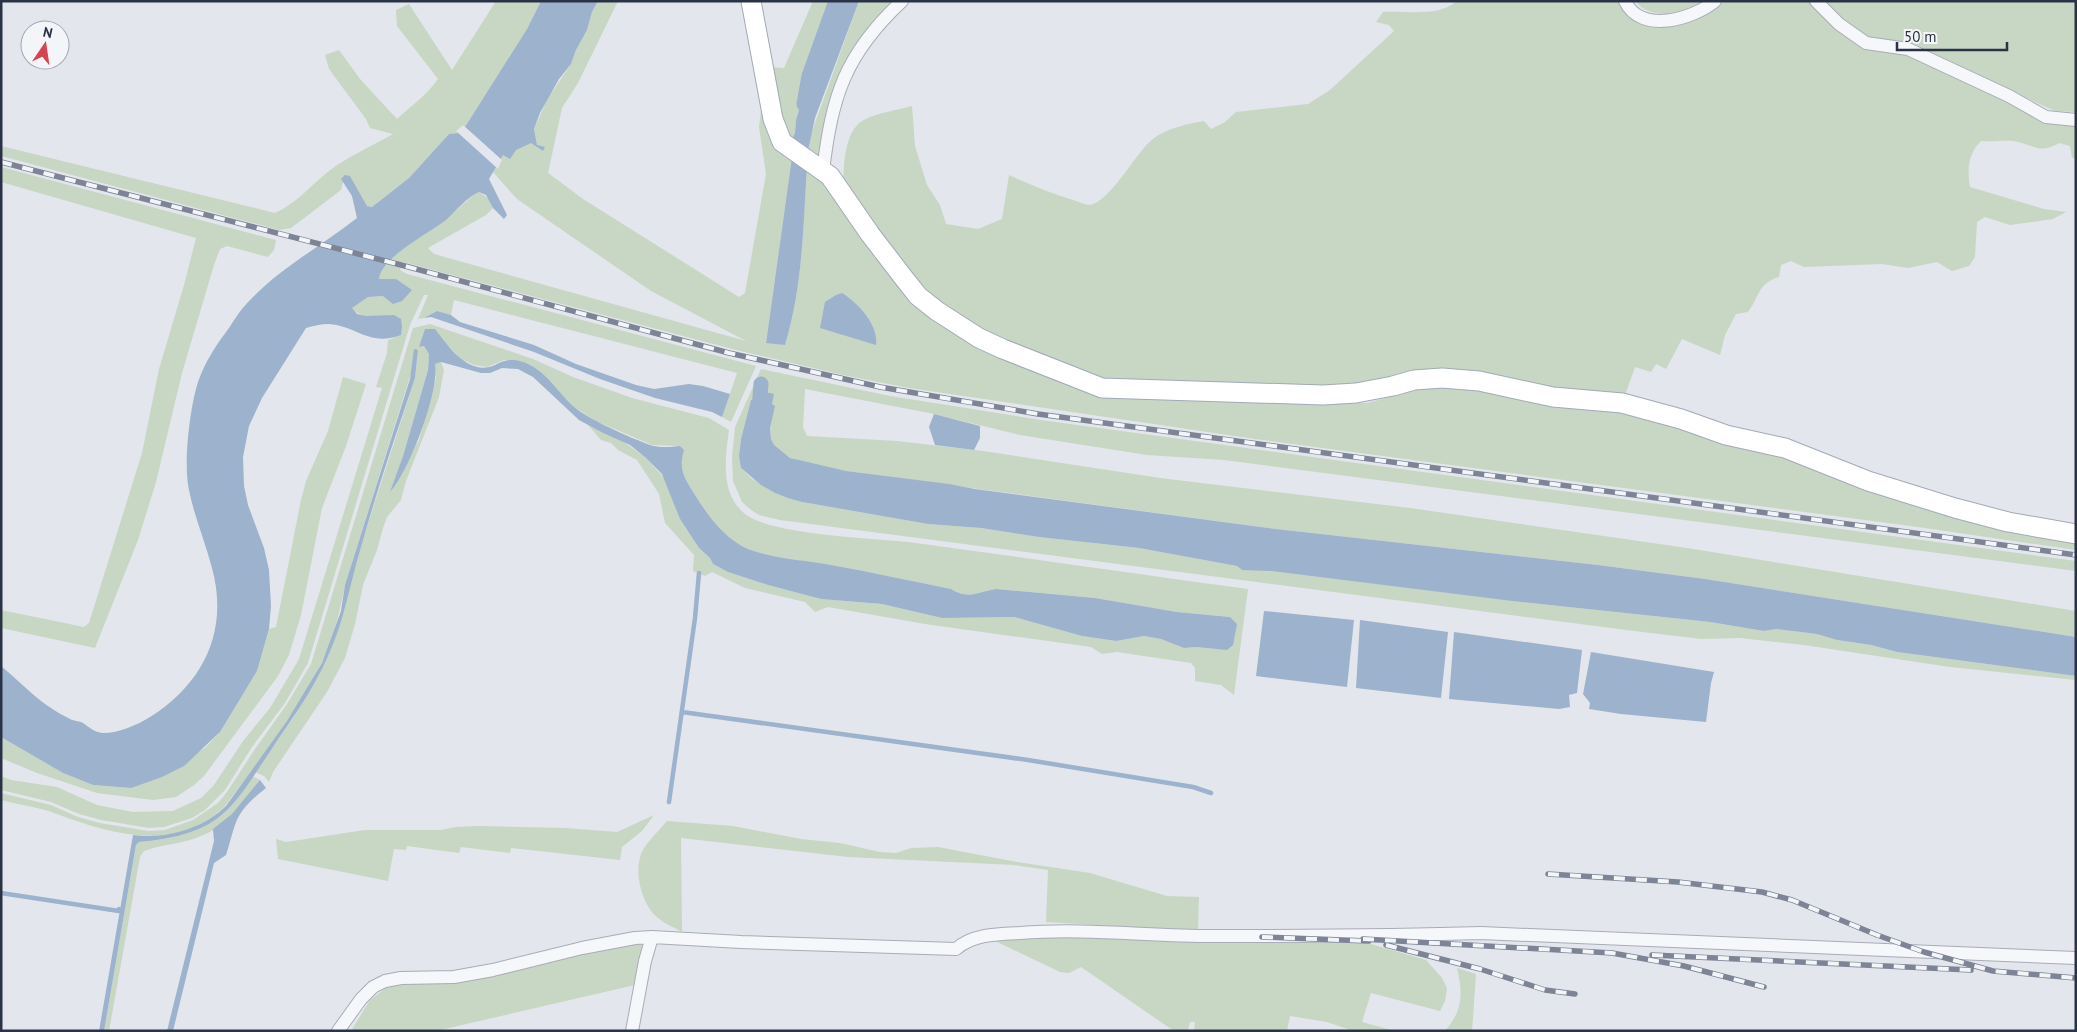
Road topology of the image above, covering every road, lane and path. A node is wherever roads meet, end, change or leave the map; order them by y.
1 (751, 1) edge
2 (902, 1) edge
3 (1625, 1) edge
4 (1715, 1) edge
5 (1816, 1) edge
6 (2076, 120) edge
7 (823, 171) junction
8 (2076, 534) edge
9 (652, 937) junction
10 (2076, 958) edge
11 (338, 1031) edge
12 (632, 1031) edge

1 - 7 main road
2 - 7 street
3 - 4 street
5 - 6 street
7 - 8 main road
9 - 10 street
9 - 11 street
9 - 12 street

